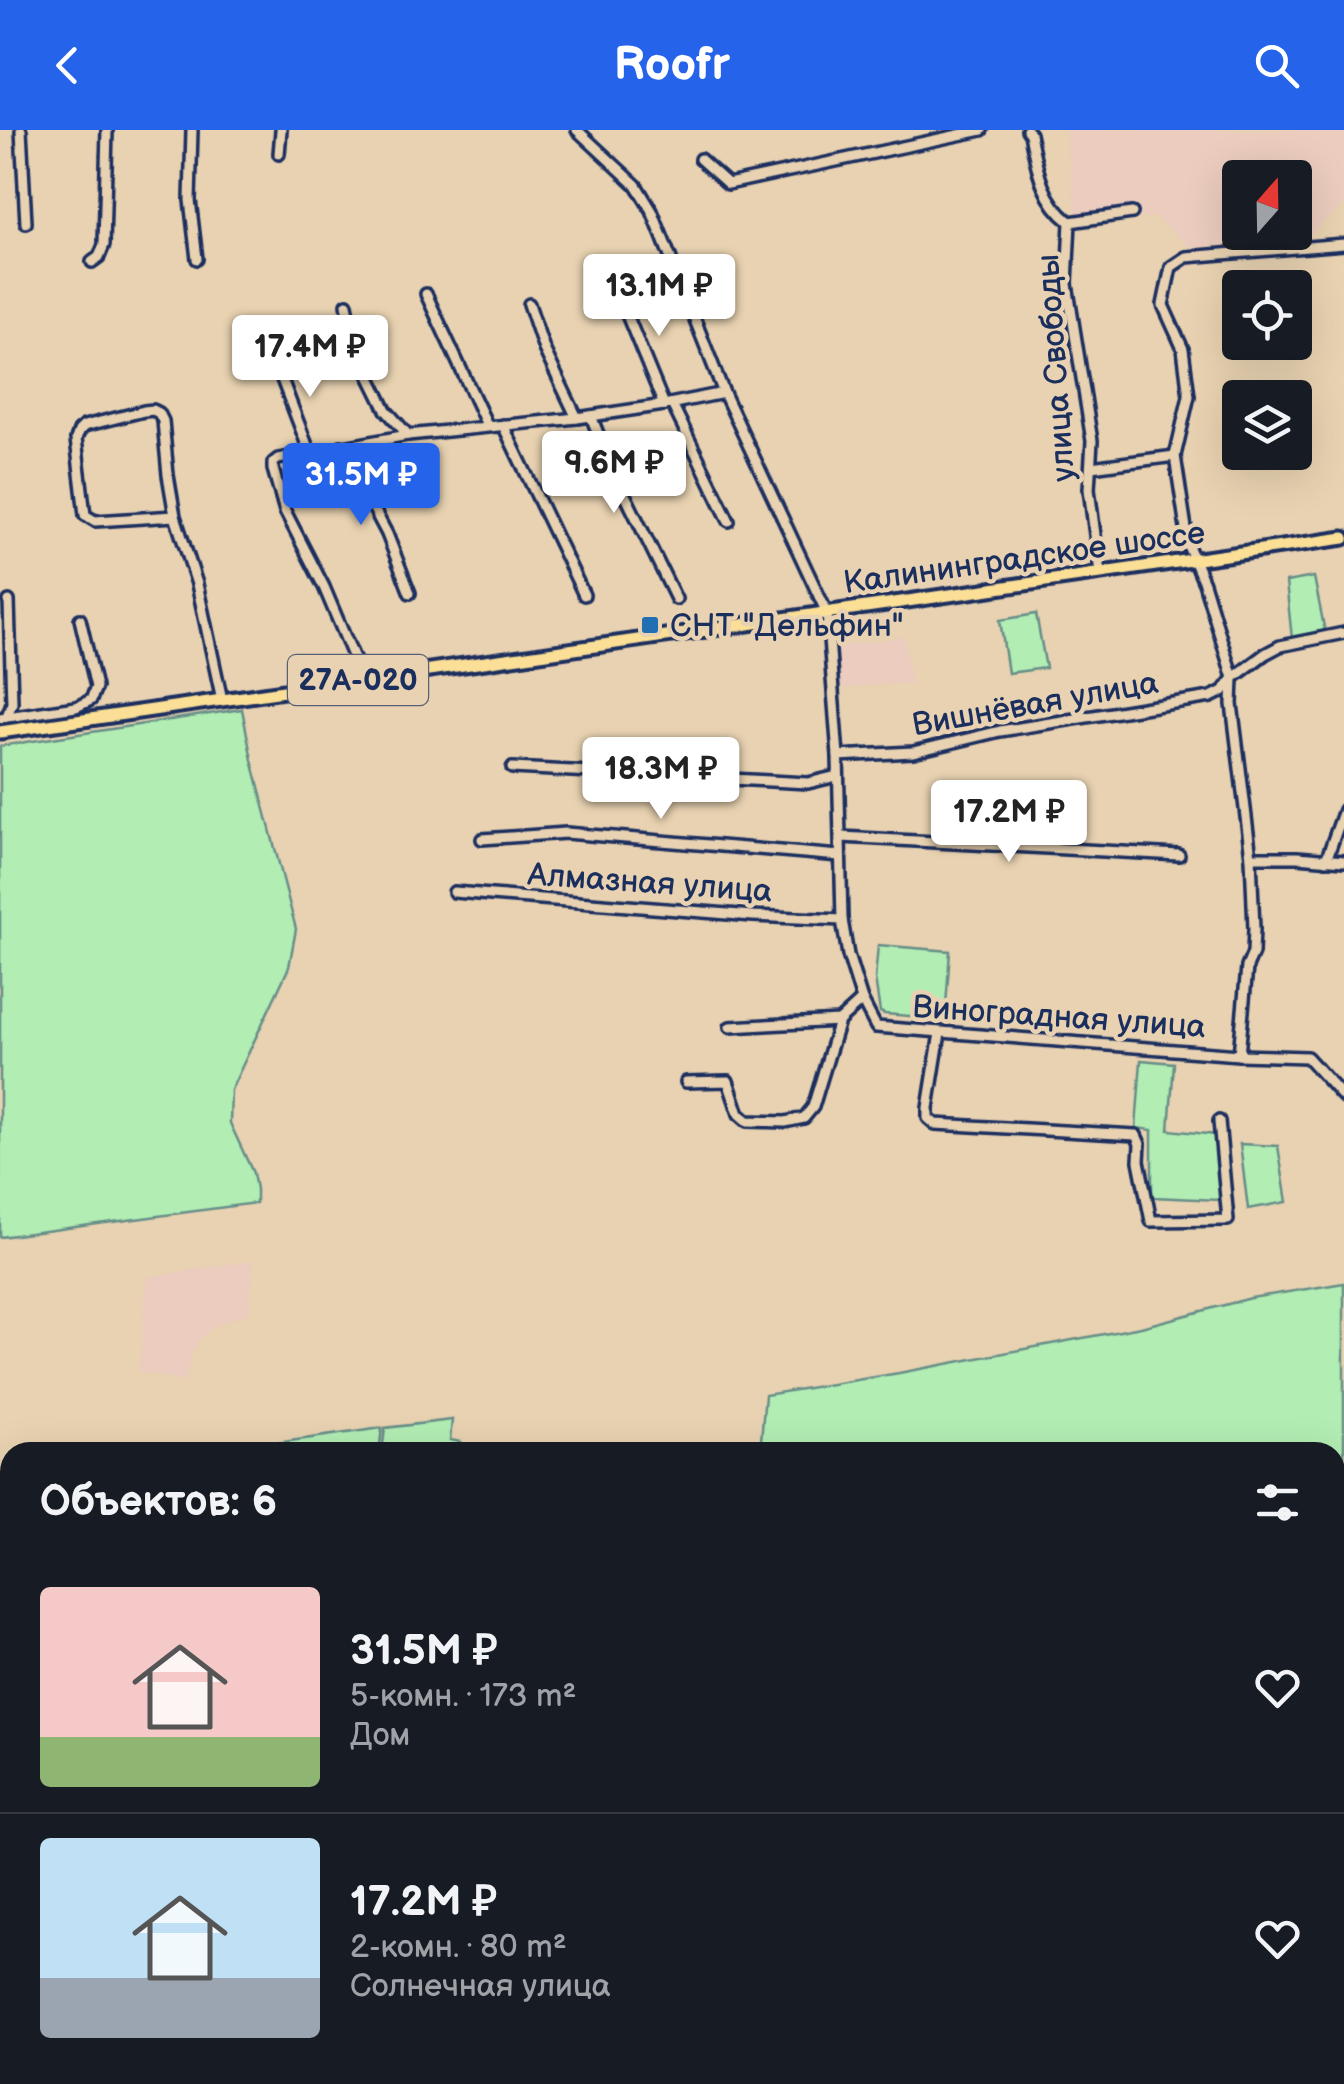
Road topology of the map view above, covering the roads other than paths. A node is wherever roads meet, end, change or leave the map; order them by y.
1 (21, 130) edge
2 (107, 130) edge
3 (192, 130) edge
4 (280, 130) edge
5 (577, 130) edge
6 (982, 130) edge
7 (1027, 130) edge
8 (279, 154) dead end
9 (700, 159) dead end
10 (1132, 213) dead end
11 (1070, 222) junction
12 (26, 223) dead end
13 (1344, 244) edge
14 (197, 259) dead end
15 (92, 262) dead end
16 (616, 288) dead end
17 (426, 294) dead end
18 (347, 304) dead end
19 (529, 304) dead end
20 (281, 351) dead end
21 (724, 394) junction
22 (668, 404) junction
23 (591, 416) junction
24 (576, 418) junction
25 (502, 424) junction
26 (488, 425) junction
27 (408, 435) junction
28 (341, 446) junction
29 (310, 452) junction
30 (1175, 456) junction
31 (1092, 468) junction
32 (176, 516) junction
33 (730, 521) dead end
34 (1344, 538) edge
35 (1194, 560) junction
36 (1100, 573) junction
37 (410, 593) dead end
38 (584, 595) dead end
39 (676, 599) dead end
40 (9, 600) dead end
41 (827, 614) junction
42 (80, 619) dead end
43 (1344, 633) edge
44 (356, 664) dead end
45 (1233, 678) junction
46 (222, 700) junction
47 (4, 717) edge
48 (0, 732) edge
49 (838, 756) junction
50 (512, 768) dead end
51 (837, 776) junction
52 (1344, 810) edge
53 (841, 837) junction
54 (482, 839) dead end
55 (1178, 855) dead end
56 (840, 856) junction
57 (1251, 857) junction
58 (1326, 860) junction
59 (1344, 862) edge
60 (454, 892) dead end
61 (842, 920) junction
62 (862, 1000) junction
63 (839, 1021) junction
64 (730, 1027) dead end
65 (940, 1032) junction
66 (1239, 1055) junction
67 (686, 1082) dead end
68 (1344, 1098) edge
69 (1218, 1121) dead end

1 - 12 street
2 - 15 street
3 - 14 street
4 - 8 street
5 - 21 street
6 - 9 street
7 - 11 street
10 - 11 street, улица Свободы
11 - 31 street, улица Свободы
13 - 30 street
16 - 22 street
17 - 26 street
18 - 27 street
19 - 24 street
20 - 29 street
21 - 22 street
21 - 41 street
22 - 23 street
22 - 33 street
23 - 24 street
23 - 39 street
24 - 25 street
25 - 26 street
25 - 38 street
26 - 27 street
27 - 28 street
28 - 29 street
28 - 37 street
29 - 44 street
30 - 31 street
30 - 35 street
31 - 36 street, улица Свободы
32 - 32 street
32 - 46 street
34 - 35 main road, Калининградское шоссе / 27А-020
35 - 36 main road, Калининградское шоссе / 27А-020
35 - 45 street
36 - 41 main road, Калининградское шоссе / 27А-020
40 - 47 street
41 - 46 main road, Калининградское шоссе / 27А-020
41 - 49 street
42 - 47 street
43 - 45 street, Вишнёвая улица
45 - 49 street, Вишнёвая улица
45 - 57 street
46 - 48 main road, Калининградское шоссе / 27А-020
49 - 51 street
50 - 51 street
51 - 53 street
52 - 58 street
53 - 55 street
53 - 56 street
54 - 56 street
56 - 61 street
57 - 58 street
57 - 66 street
58 - 59 street
60 - 61 street, Алмазная улица
61 - 62 street
62 - 63 street
62 - 65 street, Виноградная улица
63 - 64 street
63 - 67 street
65 - 66 street, Виноградная улица
65 - 69 street
66 - 68 street, Виноградная улица

